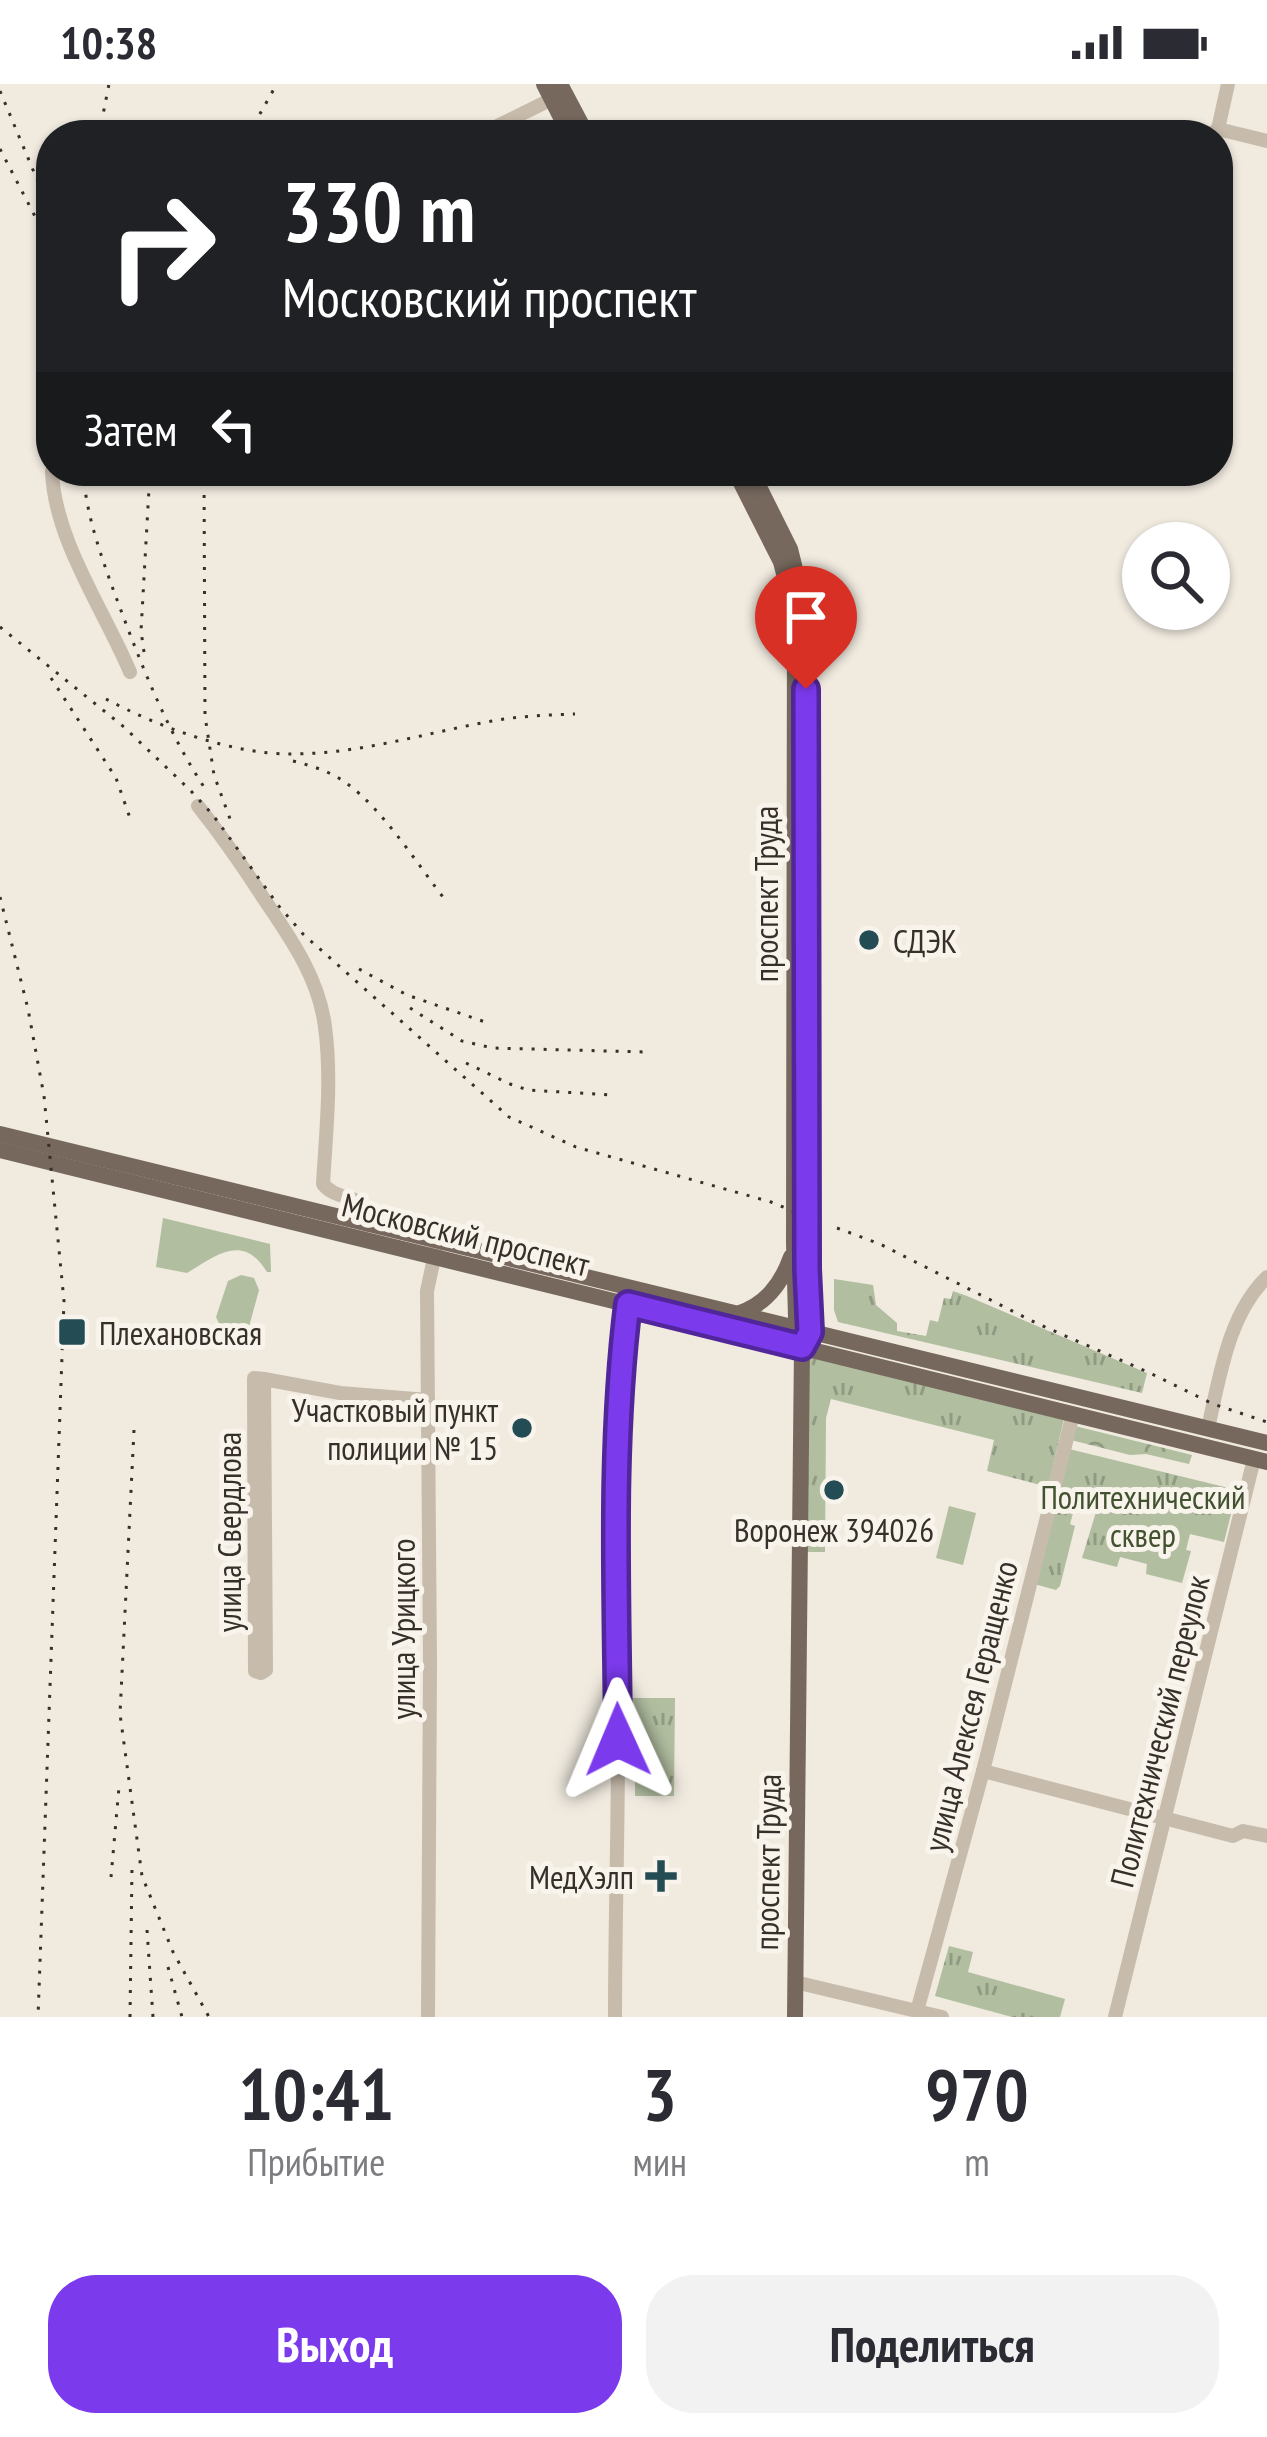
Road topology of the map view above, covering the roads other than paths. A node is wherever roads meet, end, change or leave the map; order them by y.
1 (1228, 84) edge
2 (555, 90) edge
3 (504, 120) edge
4 (566, 120) edge
5 (576, 120) edge
6 (1218, 120) edge
7 (1233, 135) edge
8 (1267, 141) edge
9 (54, 486) edge
10 (743, 486) edge
11 (758, 486) edge
12 (130, 672) dead end
13 (800, 726) junction
14 (198, 806) dead end
15 (0, 1134) edge
16 (0, 1150) edge
17 (39, 1152) junction
18 (86, 1164) junction
19 (367, 1225) junction
20 (794, 1243) junction
21 (435, 1250) junction
22 (1267, 1276) edge
23 (628, 1304) junction
24 (736, 1314) junction
25 (804, 1336) junction
26 (259, 1378) junction
27 (428, 1400) junction
28 (1073, 1414) junction
29 (1208, 1428) junction
30 (1267, 1443) edge
31 (1260, 1460) edge
32 (983, 1771) junction
33 (1166, 1820) junction
34 (1267, 1836) edge
35 (795, 1982) junction
36 (917, 2011) junction
37 (428, 2017) edge
38 (615, 2017) edge
39 (795, 2017) edge
40 (942, 2017) edge
41 (1115, 2017) edge

1 - 6 street
2 - 3 street
2 - 4 main road
2 - 5 main road
7 - 8 street
9 - 12 street
10 - 13 main road, проспект Труда
11 - 13 main road, проспект Труда
13 - 20 main road, проспект Труда
13 - 25 main road, проспект Труда
14 - 19 street
15 - 17 main road, Московский проспект
16 - 17 main road, Московский проспект
17 - 18 main road, Московский проспект
18 - 19 main road, Московский проспект
18 - 21 main road, Московский проспект
19 - 21 main road, Московский проспект
20 - 24 main road
20 - 25 main road, проспект Труда
21 - 23 main road, Московский проспект
21 - 24 main road, Московский проспект
21 - 27 street, улица Урицкого
22 - 29 street
23 - 25 main road, Московский проспект
23 - 38 street
24 - 25 main road, Московский проспект
25 - 28 main road, Московский проспект
25 - 29 main road, Московский проспект
25 - 35 main road, проспект Труда
26 - 26 street, улица Свердлова
26 - 27 street
27 - 37 street, улица Урицкого
28 - 31 main road, Московский проспект
28 - 32 street, улица Алексея Геращенко
29 - 30 main road, Московский проспект
31 - 33 street, Политехнический переулок
32 - 33 street
32 - 36 street, улица Алексея Геращенко
33 - 34 street
33 - 41 street, Политехнический переулок
35 - 36 street
35 - 39 main road, проспект Труда
36 - 40 street

